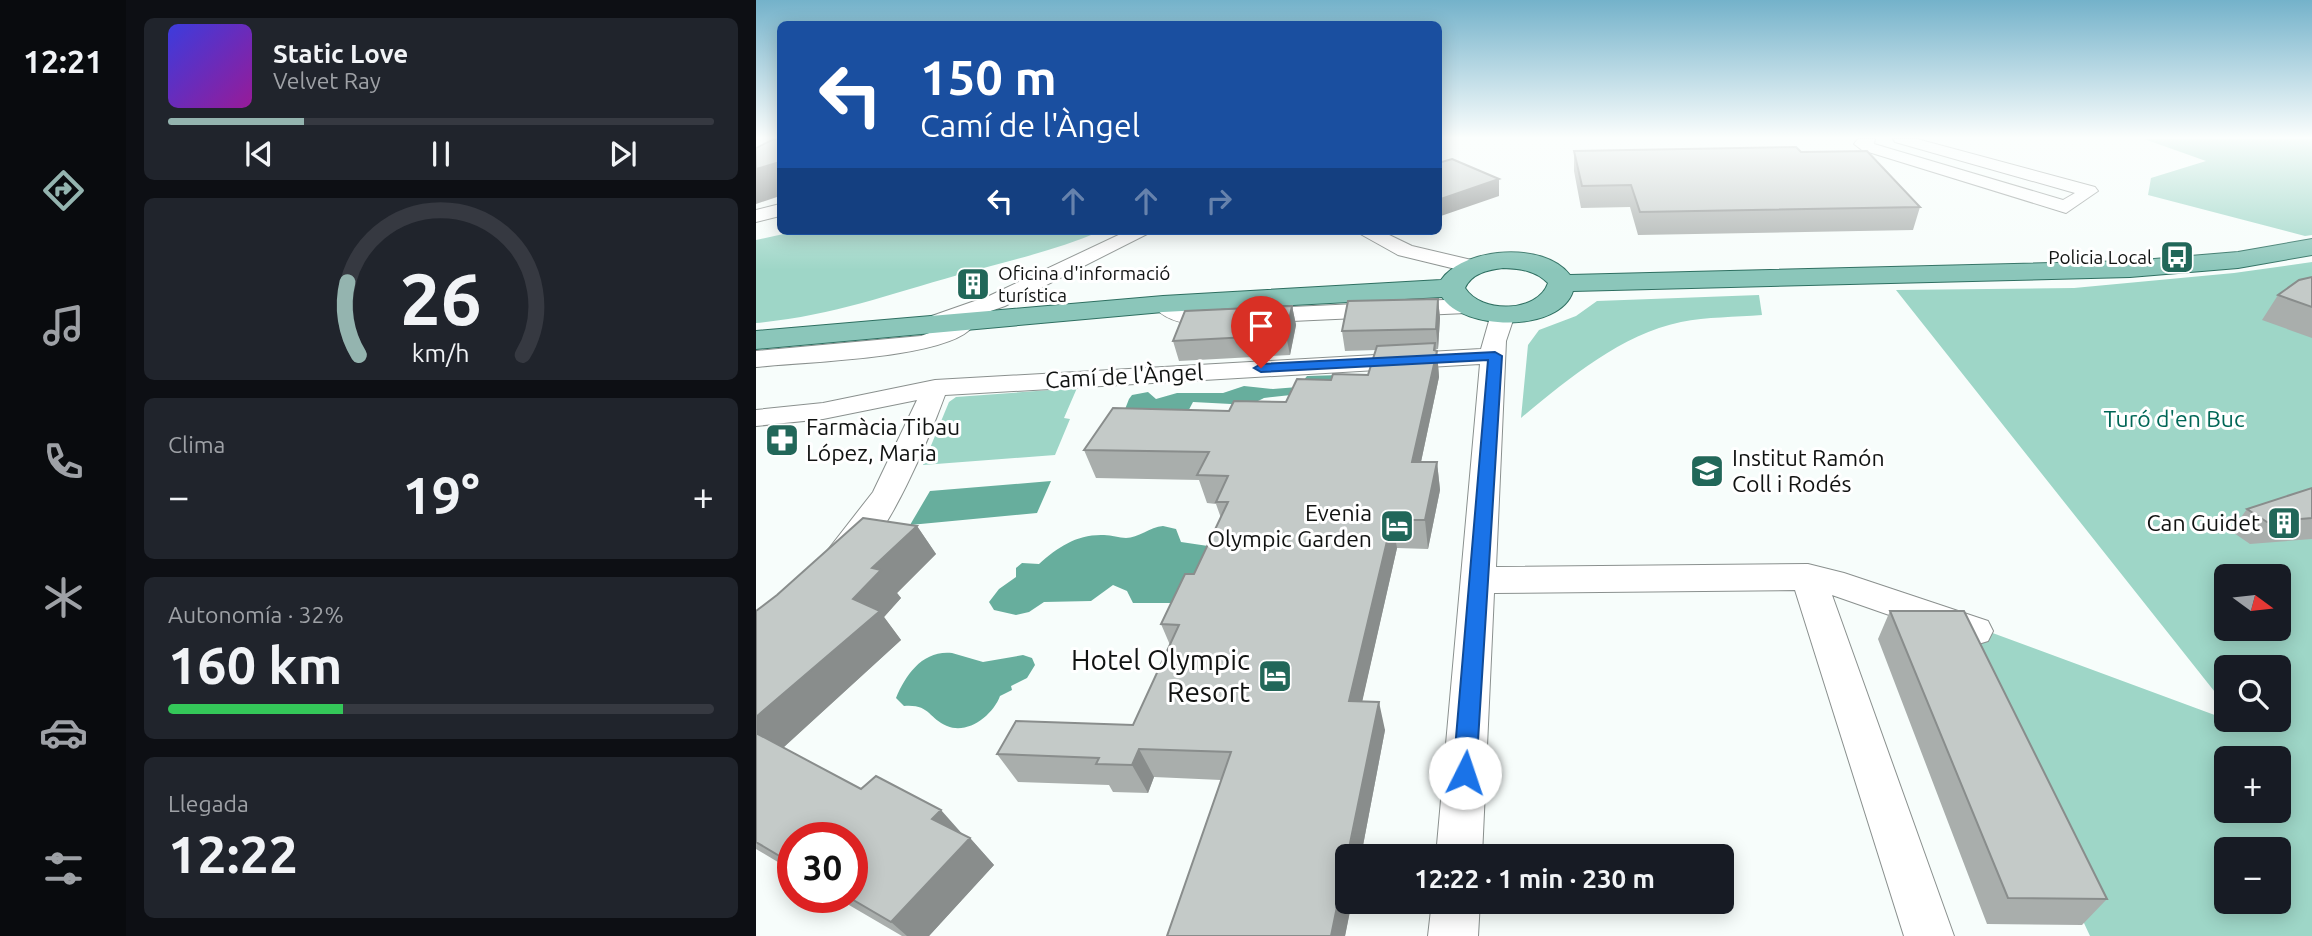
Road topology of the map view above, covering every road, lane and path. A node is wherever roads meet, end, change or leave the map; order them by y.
1 (1987, 183) edge
2 (1998, 183) edge
3 (2059, 183) edge
4 (1994, 185) junction
5 (777, 211) edge
6 (756, 216) edge
7 (1135, 235) edge
8 (1373, 235) edge
9 (2312, 247) edge
10 (1472, 267) junction
11 (1562, 284) junction
12 (1020, 290) junction
13 (1459, 297) junction
14 (1037, 314) junction
15 (1503, 314) junction
16 (970, 320) junction
17 (934, 323) junction
18 (756, 340) edge
19 (1495, 356) junction
20 (756, 359) edge
21 (935, 388) junction
22 (756, 418) edge
23 (822, 572) edge
24 (1808, 577) junction
25 (1477, 580) junction
26 (1975, 631) edge
27 (1460, 844) edge
28 (1455, 914) edge
29 (1453, 936) edge
30 (1929, 936) edge

1 - 4 street
2 - 4 street
3 - 4 street
5 - 6 street
7 - 12 street
8 - 10 street
9 - 11 main road
10 - 11 main road
10 - 13 main road
11 - 15 main road
12 - 14 street
12 - 17 street
13 - 14 main road
13 - 15 main road
14 - 16 main road
15 - 19 street
16 - 17 main road
16 - 20 street
17 - 18 main road
19 - 21 street, Camí de l'Àngel
19 - 25 street
21 - 22 street, Camí de l'Àngel
21 - 23 street
24 - 25 street
24 - 26 street
24 - 30 street
25 - 27 street
28 - 29 street

